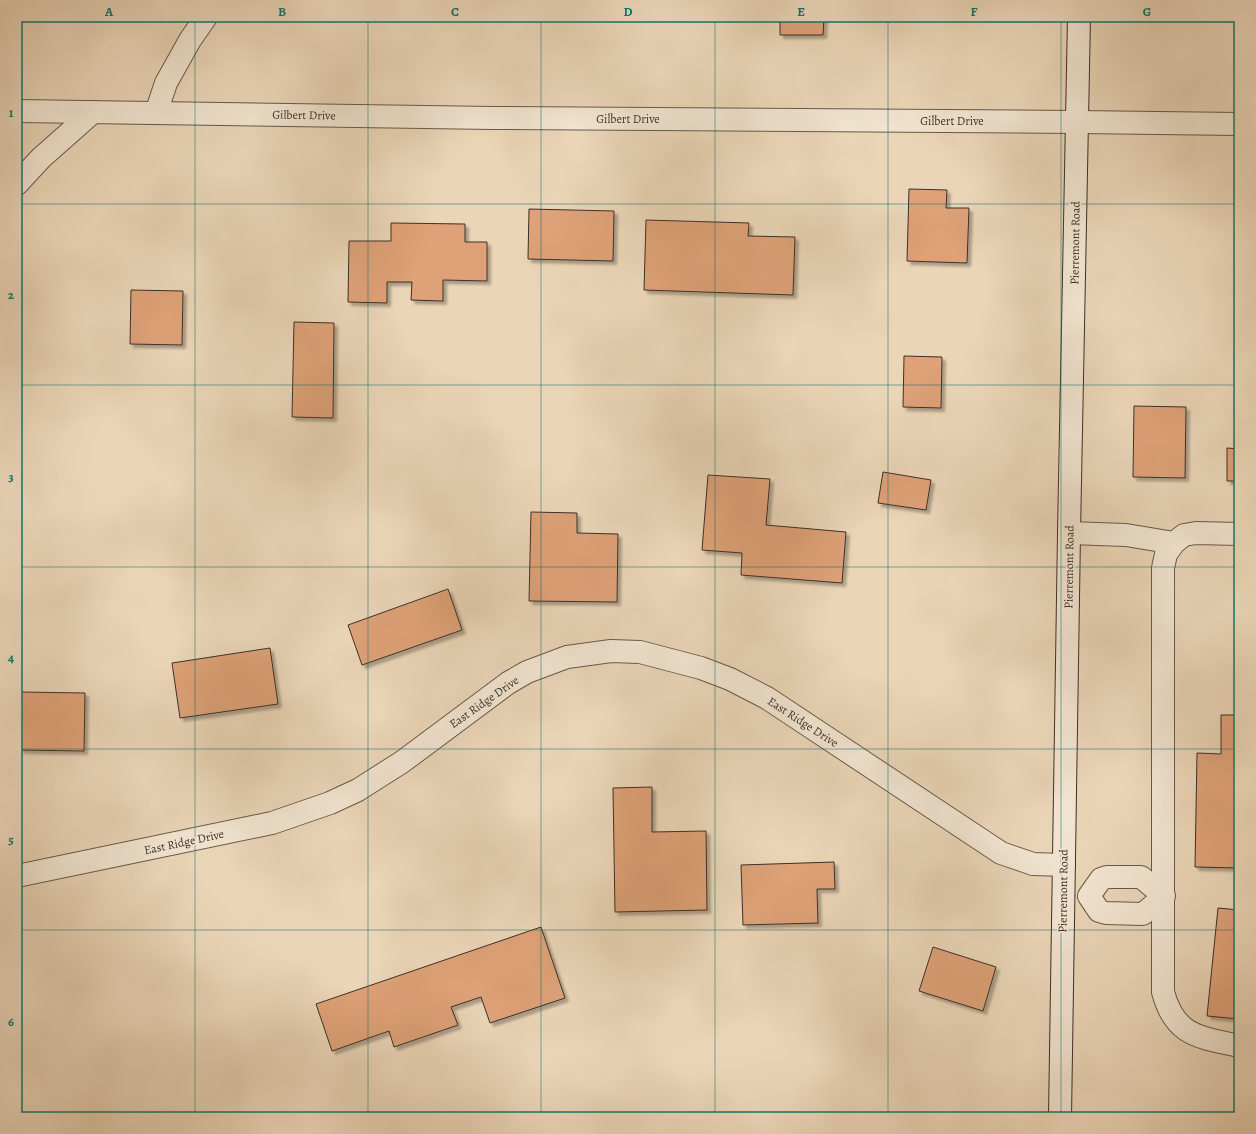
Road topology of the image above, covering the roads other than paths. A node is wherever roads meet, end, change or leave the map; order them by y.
1 (206, 17) edge
2 (1079, 17) edge
3 (17, 111) edge
4 (93, 112) junction
5 (156, 113) junction
6 (1077, 122) junction
7 (1239, 124) edge
8 (17, 184) edge
9 (1069, 533) junction
10 (1239, 534) edge
11 (1174, 543) junction
12 (1064, 865) junction
13 (17, 876) edge
14 (1063, 896) junction
15 (1089, 896) junction
16 (1164, 896) junction
17 (1239, 1046) edge
18 (1060, 1107) edge

1 - 5 street
2 - 6 street, Pierremont Road
3 - 4 street, Gilbert Drive
4 - 5 street, Gilbert Drive
4 - 8 street
5 - 6 street, Gilbert Drive
6 - 7 street, Gilbert Drive
6 - 9 street, Pierremont Road
9 - 11 street
9 - 12 street, Pierremont Road
10 - 11 street
11 - 16 street
12 - 13 street, East Ridge Drive
12 - 14 street, Pierremont Road
14 - 15 street
14 - 18 street, Pierremont Road
15 - 16 street
15 - 16 street
16 - 17 street

